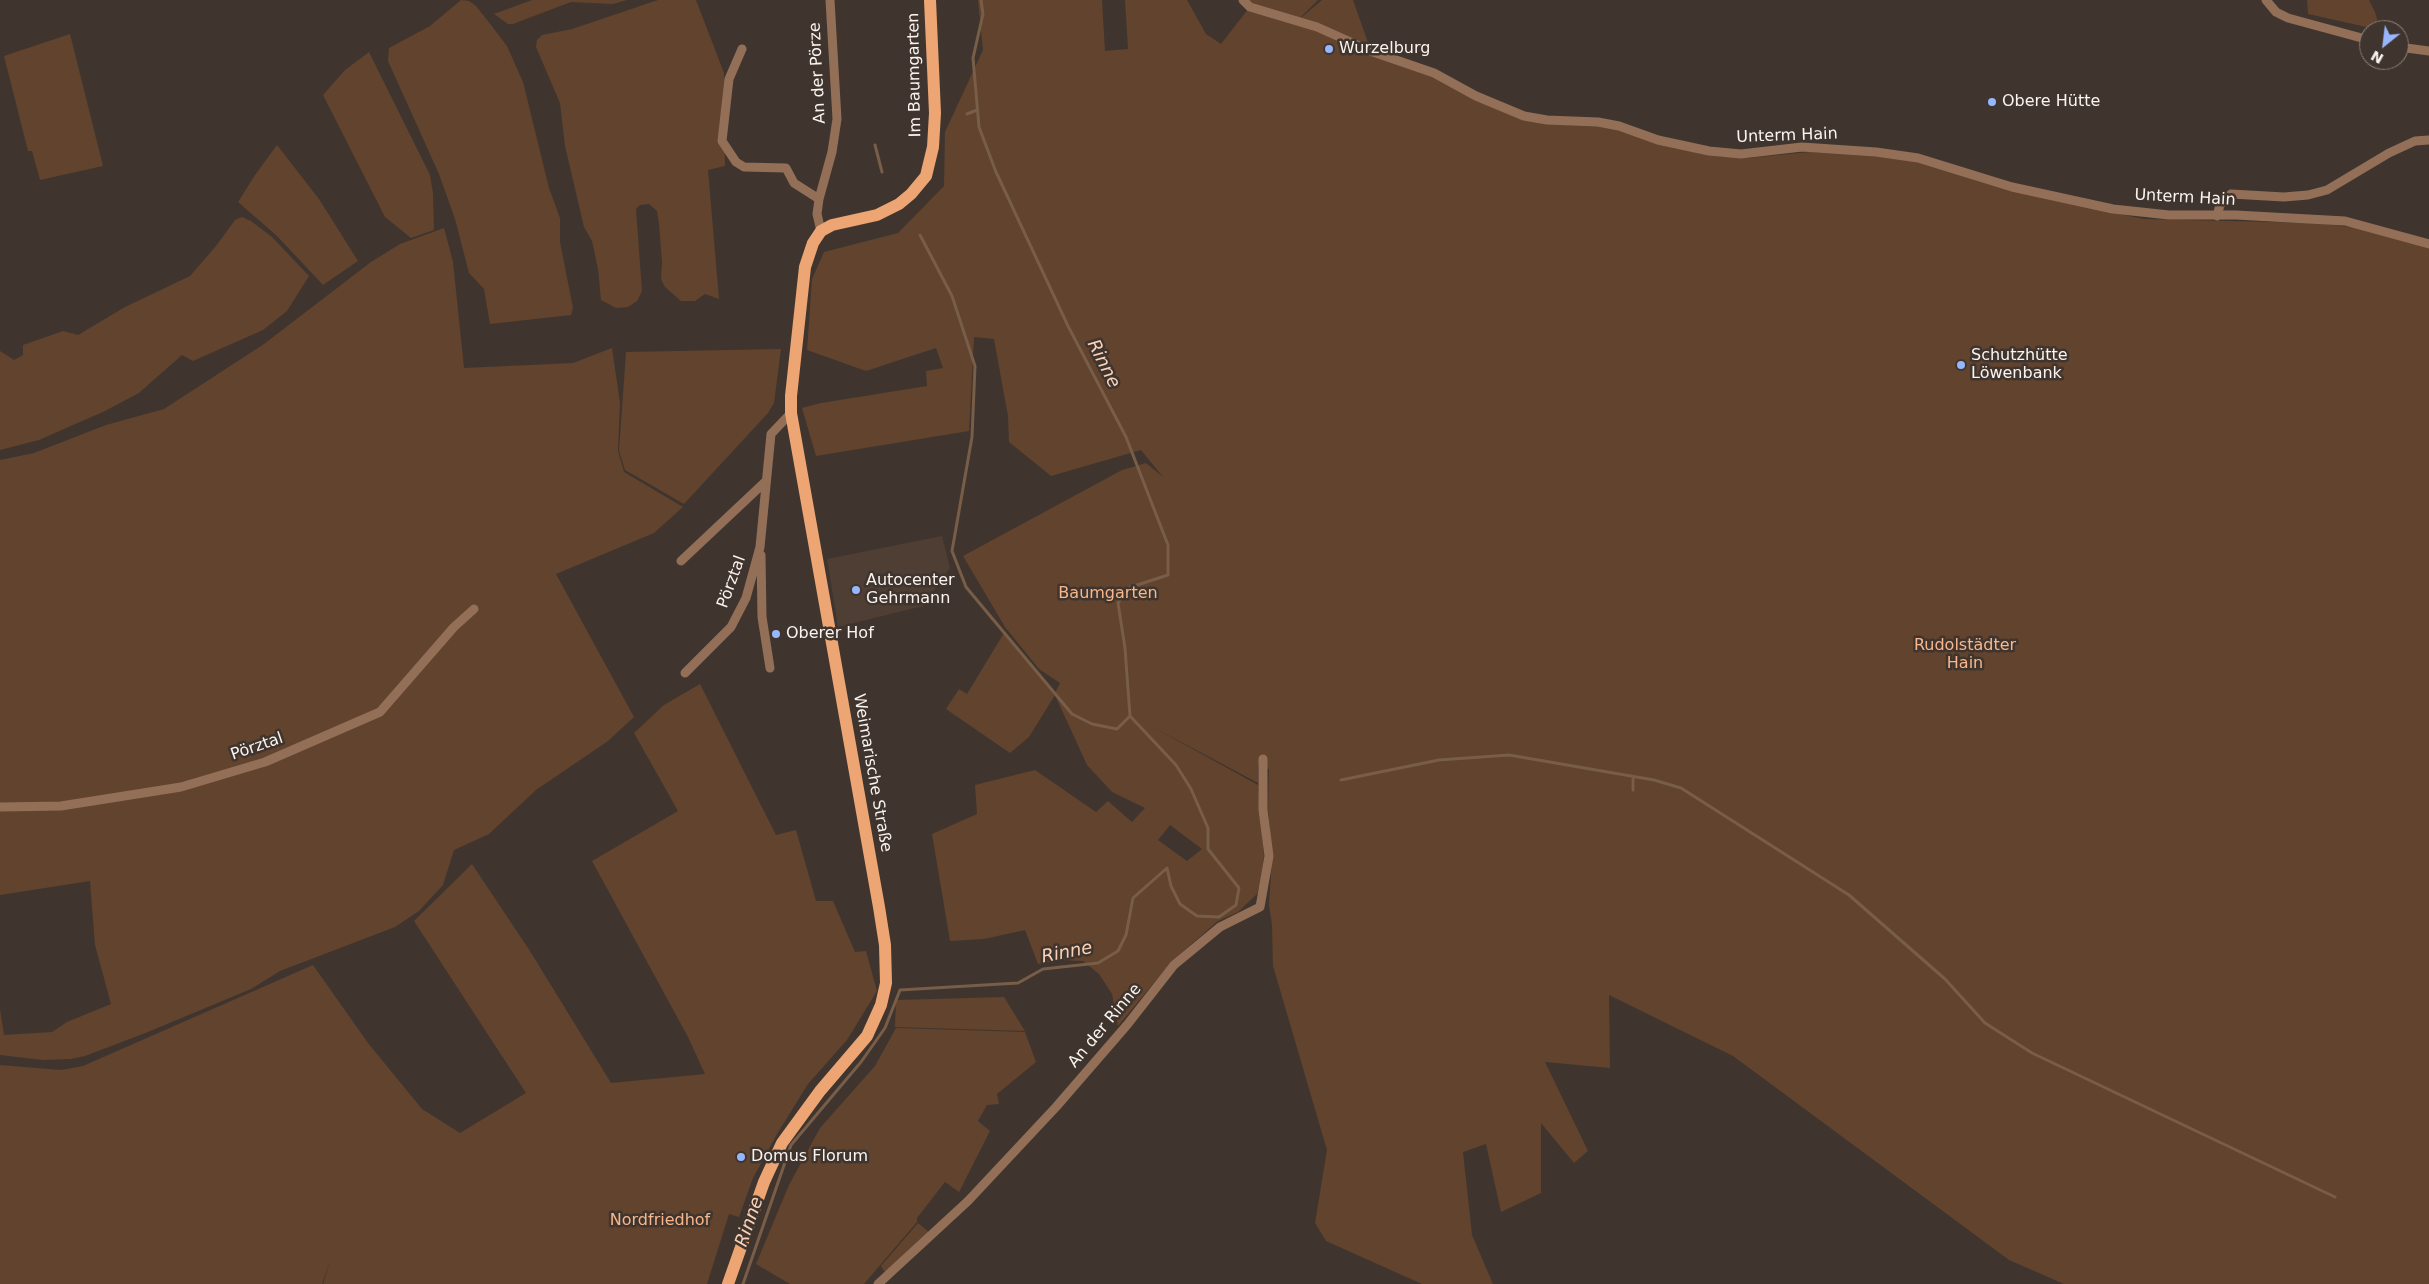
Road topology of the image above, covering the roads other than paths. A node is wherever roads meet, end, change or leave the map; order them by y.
1 (830, 0) edge
2 (930, 0) edge
3 (1243, 0) edge
4 (2266, 0) edge
5 (2359, 37) edge
6 (2409, 48) edge
7 (742, 49) dead end
8 (2429, 51) edge
9 (2429, 140) edge
10 (818, 199) junction
11 (2217, 216) junction
12 (821, 231) junction
13 (2429, 244) edge
14 (791, 413) junction
15 (765, 482) junction
16 (760, 547) junction
17 (681, 562) dead end
18 (474, 609) dead end
19 (770, 668) dead end
20 (685, 673) dead end
21 (1262, 759) dead end
22 (0, 807) edge
23 (728, 1284) edge
24 (878, 1284) edge

1 - 10 street, An der Pörze
2 - 12 main road, Im Baumgarten
3 - 11 street, Unterm Hain
4 - 5 street
6 - 8 street
7 - 10 street
9 - 11 street
10 - 12 street, An der Pörze
11 - 13 street, Unterm Hain
12 - 14 main road, Weimarische Straße
14 - 15 street, Pörztal
14 - 23 main road, Weimarische Straße
15 - 16 street, Pörztal
15 - 17 street
16 - 19 street
16 - 20 street, Pörztal
18 - 22 street, Pörztal
21 - 24 street, An der Rinne

